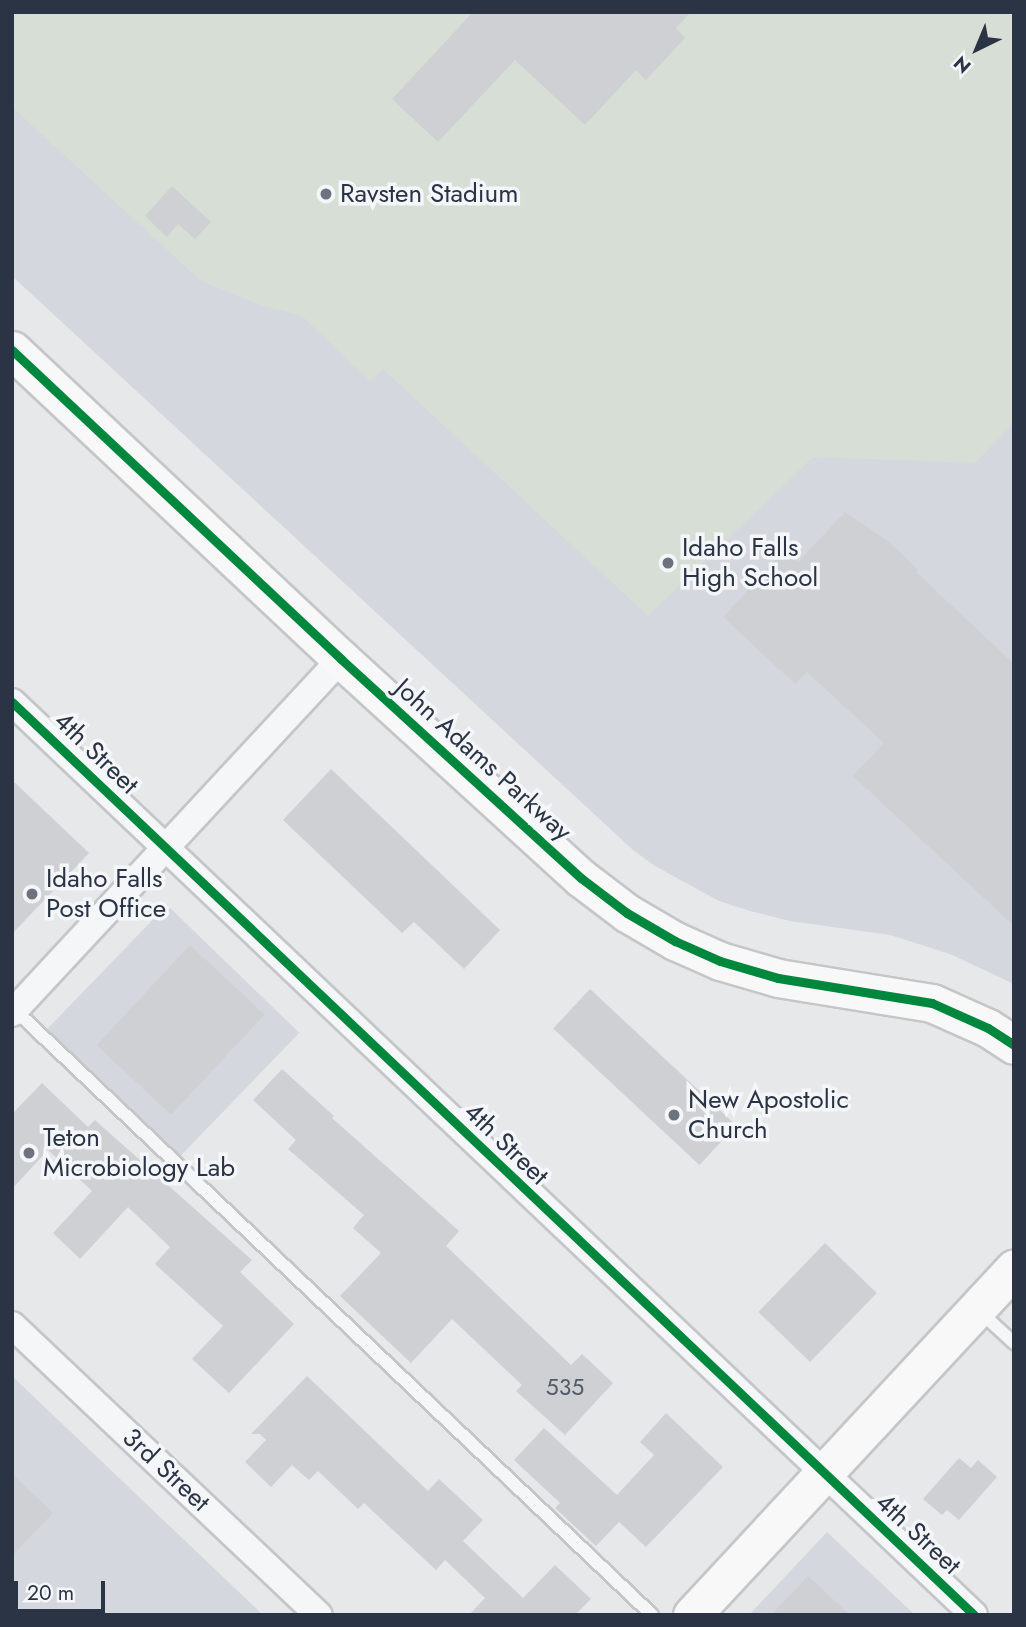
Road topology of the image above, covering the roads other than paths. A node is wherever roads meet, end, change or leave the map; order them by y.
1 (12, 350) edge
2 (341, 659) junction
3 (12, 702) edge
4 (164, 848) junction
5 (14, 1012) edge
6 (1014, 1045) edge
7 (1014, 1268) edge
8 (976, 1308) junction
9 (12, 1325) edge
10 (1014, 1343) edge
11 (823, 1475) junction
12 (319, 1615) edge
13 (652, 1615) edge
14 (692, 1615) edge
15 (974, 1615) edge

1 - 2 street, John Adams Parkway
2 - 4 street
2 - 6 street, John Adams Parkway
3 - 4 street, 4th Street
4 - 5 street
4 - 11 street, 4th Street
5 - 13 lane
7 - 8 street
8 - 10 lane
8 - 11 street
9 - 12 street, 3rd Street
11 - 14 street
11 - 15 street, 4th Street

